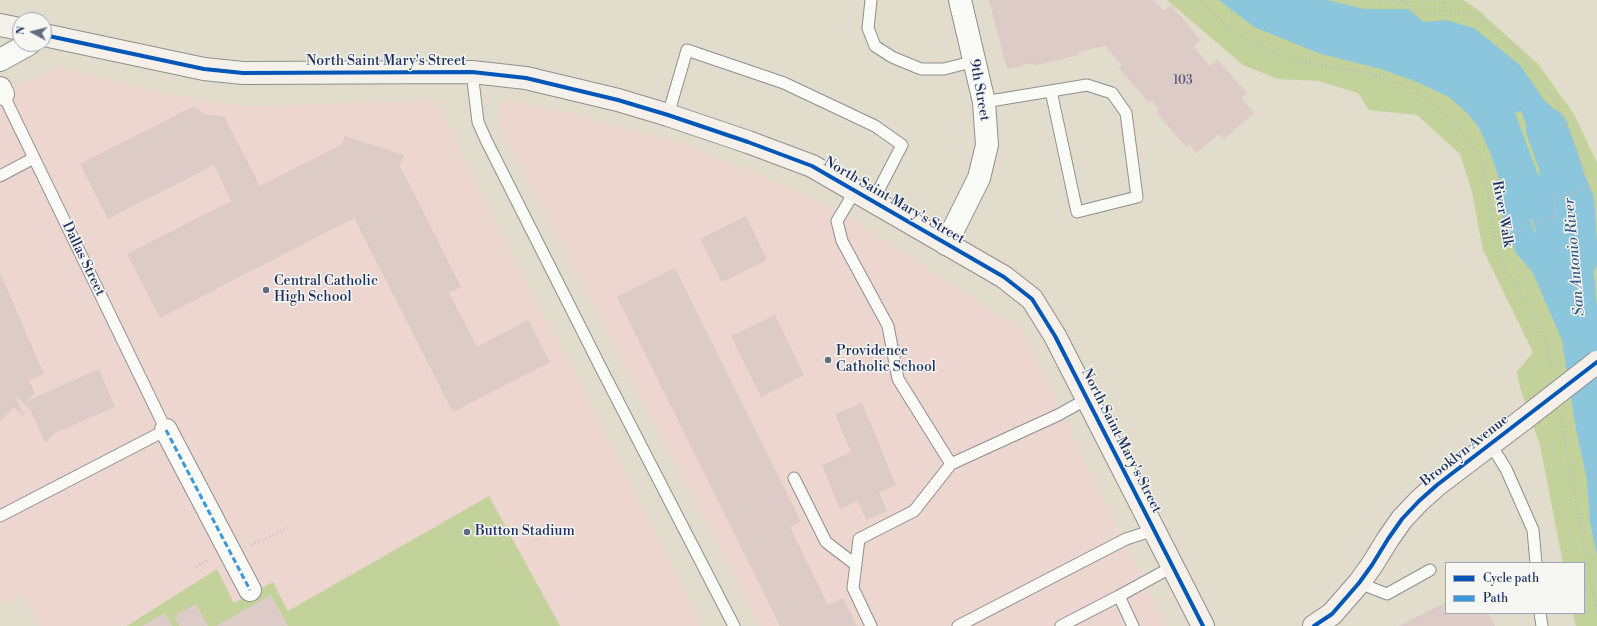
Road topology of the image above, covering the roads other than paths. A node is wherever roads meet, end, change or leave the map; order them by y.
1 (871, 0) edge
2 (960, 0) edge
3 (0, 25) edge
4 (12, 27) edge
5 (52, 39) edge
6 (14, 52) edge
7 (0, 60) edge
8 (975, 62) junction
9 (472, 72) junction
10 (2, 91) edge
11 (1052, 91) junction
12 (984, 102) junction
13 (668, 115) junction
14 (34, 158) junction
15 (0, 176) edge
16 (855, 191) junction
17 (873, 201) junction
18 (946, 244) junction
19 (1597, 362) edge
20 (1087, 399) junction
21 (166, 430) junction
22 (1491, 445) junction
23 (950, 464) junction
24 (794, 478) dead end
25 (0, 516) edge
26 (1154, 530) junction
27 (1536, 562) edge
28 (856, 565) junction
29 (1172, 566) junction
30 (1430, 570) dead end
31 (1359, 583) junction
32 (250, 590) dead end
33 (1119, 596) junction
34 (1540, 614) edge
35 (734, 626) edge
36 (870, 626) edge
37 (958, 626) edge
38 (1061, 626) edge
39 (1133, 626) edge
40 (1202, 626) edge
41 (1314, 626) edge
42 (1542, 626) edge

1 - 8 lane
2 - 8 street, 9th Street
3 - 4 street
5 - 9 street, North Saint Mary's Street
6 - 7 street
8 - 12 street, 9th Street
9 - 13 street, North Saint Mary's Street
9 - 35 lane
10 - 14 lane, Dallas Street
11 - 11 lane
11 - 12 lane
12 - 18 street, 9th Street
13 - 16 street, North Saint Mary's Street
13 - 17 lane
14 - 15 lane
14 - 21 lane, Dallas Street
16 - 17 street, North Saint Mary's Street
16 - 23 lane
17 - 18 street, North Saint Mary's Street
18 - 20 street, North Saint Mary's Street
19 - 22 street, Brooklyn Avenue, bridge
20 - 23 lane
20 - 26 street, North Saint Mary's Street
21 - 25 lane
21 - 32 street
22 - 27 lane
22 - 31 street, Brooklyn Avenue
23 - 28 lane
24 - 28 lane
26 - 29 street, North Saint Mary's Street
26 - 37 lane
28 - 36 lane
29 - 33 lane
29 - 40 street, North Saint Mary's Street
30 - 31 lane
31 - 41 street, Brooklyn Avenue
33 - 38 lane
33 - 39 lane
34 - 42 lane

